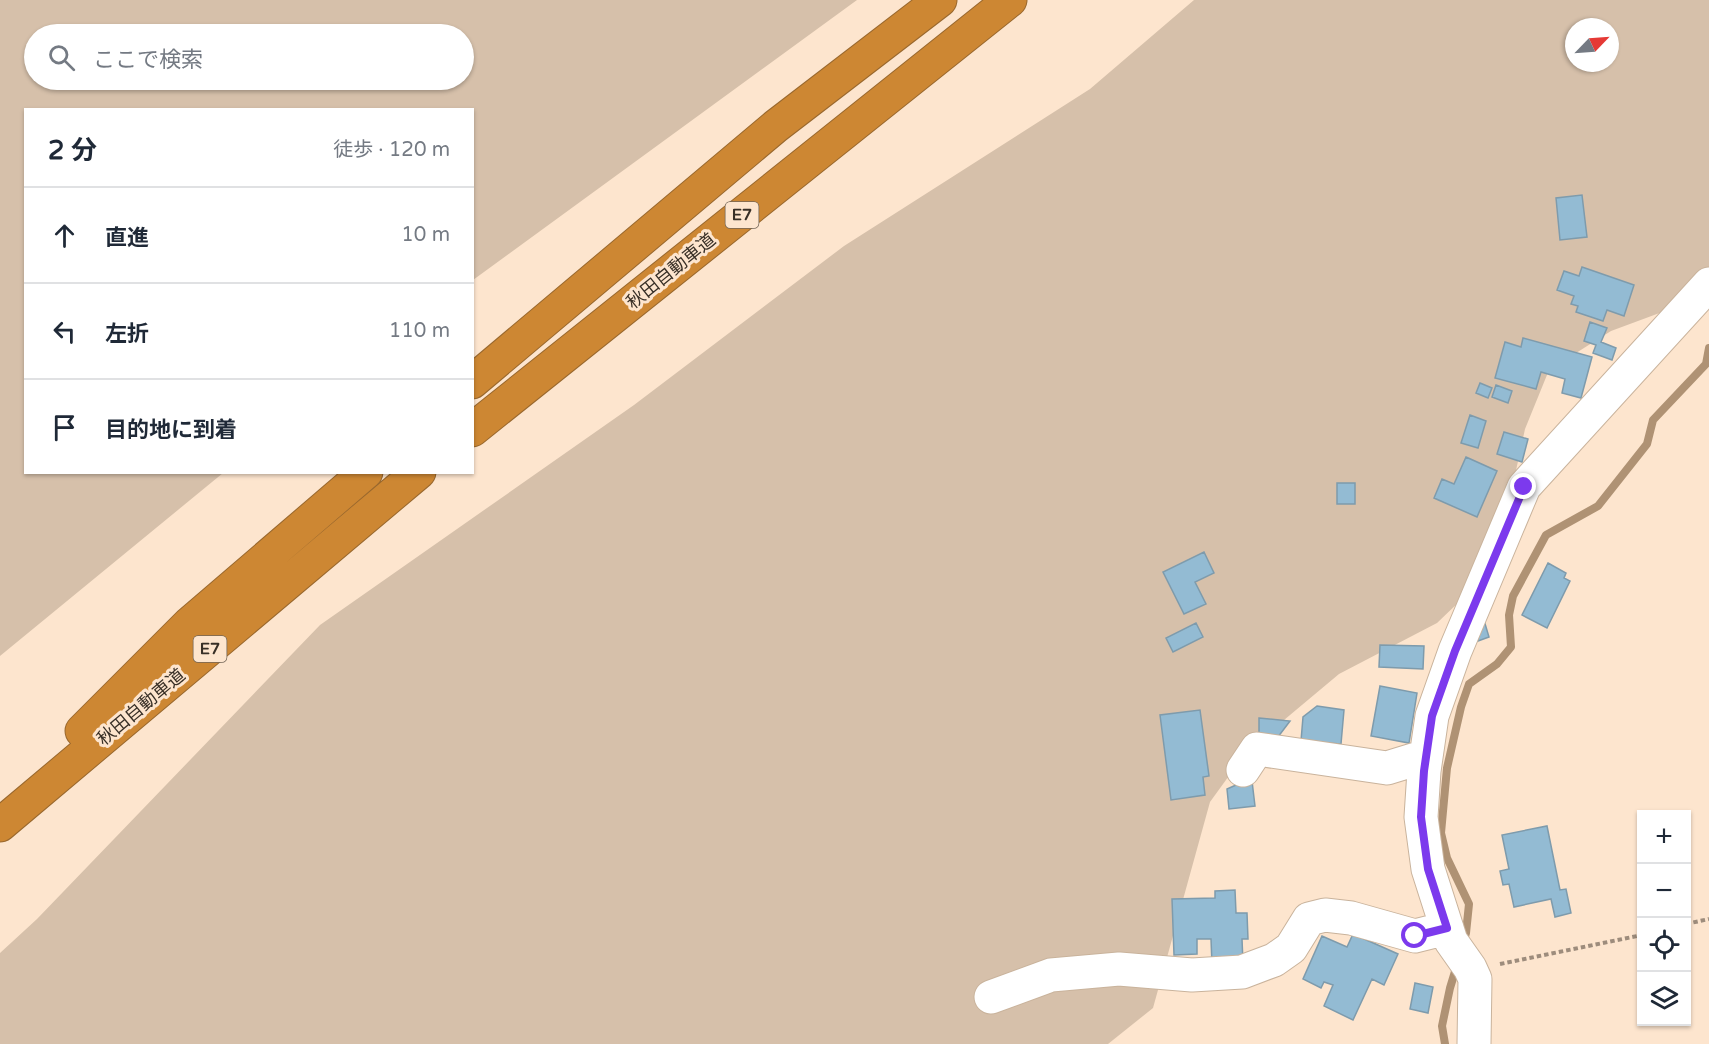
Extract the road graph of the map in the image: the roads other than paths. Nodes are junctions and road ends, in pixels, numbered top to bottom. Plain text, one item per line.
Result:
1 (940, 0) edge
2 (1010, 0) edge
3 (1709, 284) edge
4 (474, 379) edge
5 (474, 428) edge
6 (364, 474) edge
7 (417, 474) edge
8 (1426, 756) junction
9 (1243, 770) dead end
10 (0, 813) edge
11 (0, 825) edge
12 (1449, 935) junction
13 (991, 997) dead end
14 (1474, 1044) edge

1 - 4 highway, E7
2 - 5 highway, 秋田自動車道 / E7
3 - 8 street
6 - 10 highway, 秋田自動車道 / E7
7 - 11 highway, 秋田自動車道 / E7
8 - 9 street
8 - 12 street
12 - 13 street
12 - 14 street

